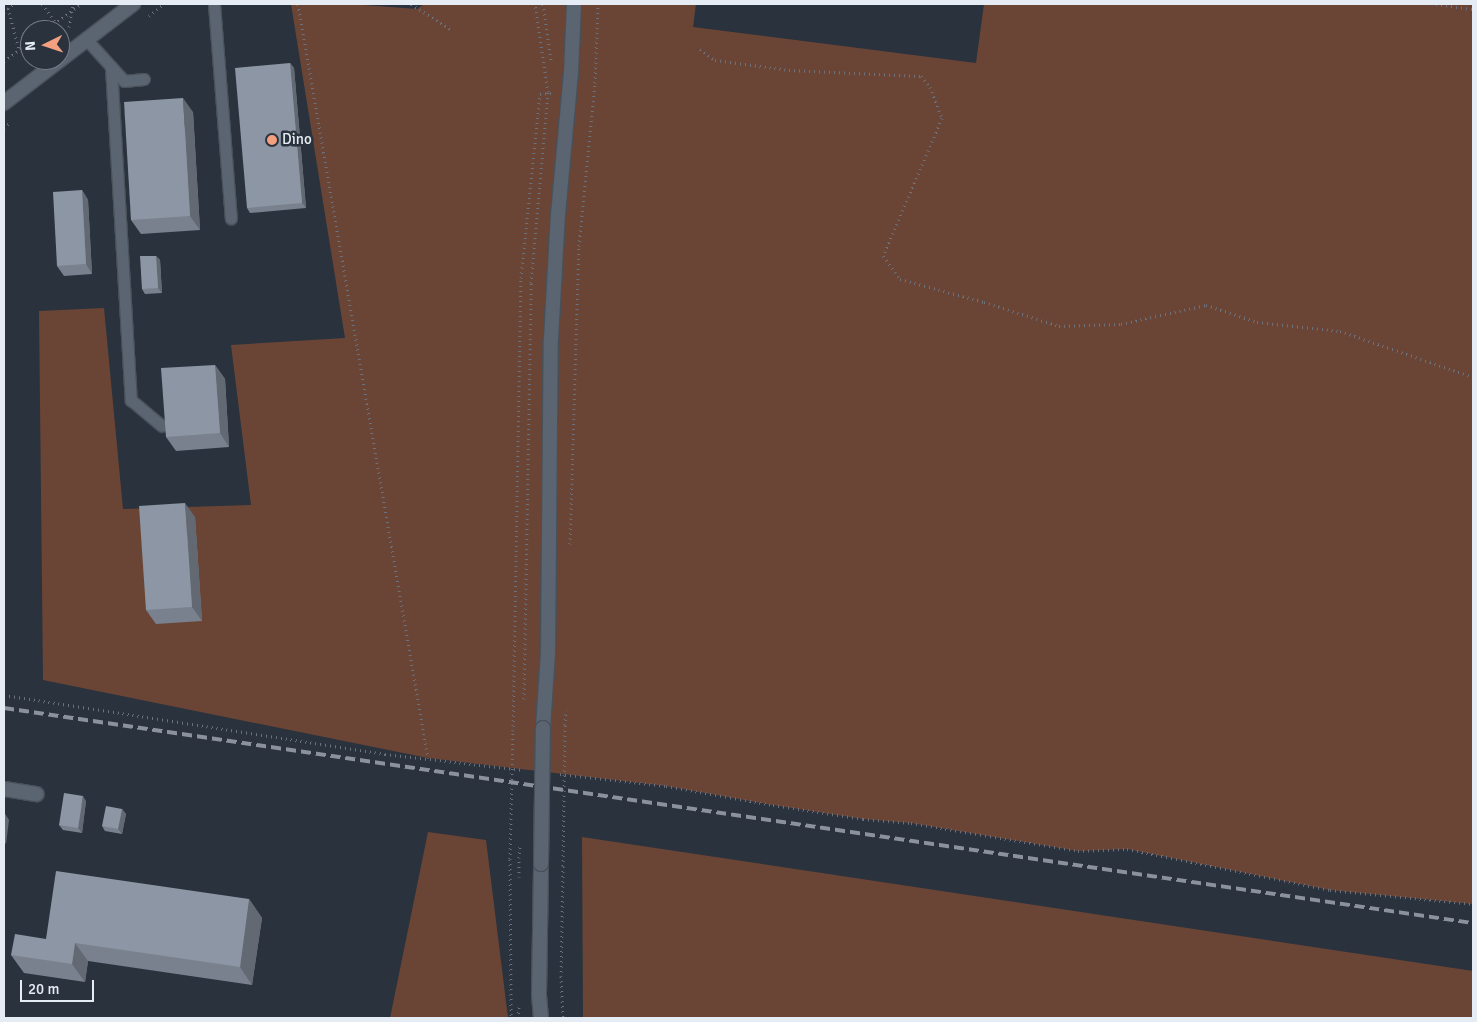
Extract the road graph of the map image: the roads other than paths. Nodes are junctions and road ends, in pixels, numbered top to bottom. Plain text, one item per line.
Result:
1 (132, 4) edge
2 (214, 4) edge
3 (574, 4) edge
4 (87, 40) junction
5 (111, 68) junction
6 (144, 79) dead end
7 (4, 104) edge
8 (231, 218) dead end
9 (162, 426) edge
10 (4, 789) edge
11 (37, 794) dead end
12 (541, 1018) edge

1 - 4 street
2 - 8 lane
3 - 12 street, bridge
4 - 5 lane
4 - 7 street
5 - 6 lane
5 - 9 lane
10 - 11 street

